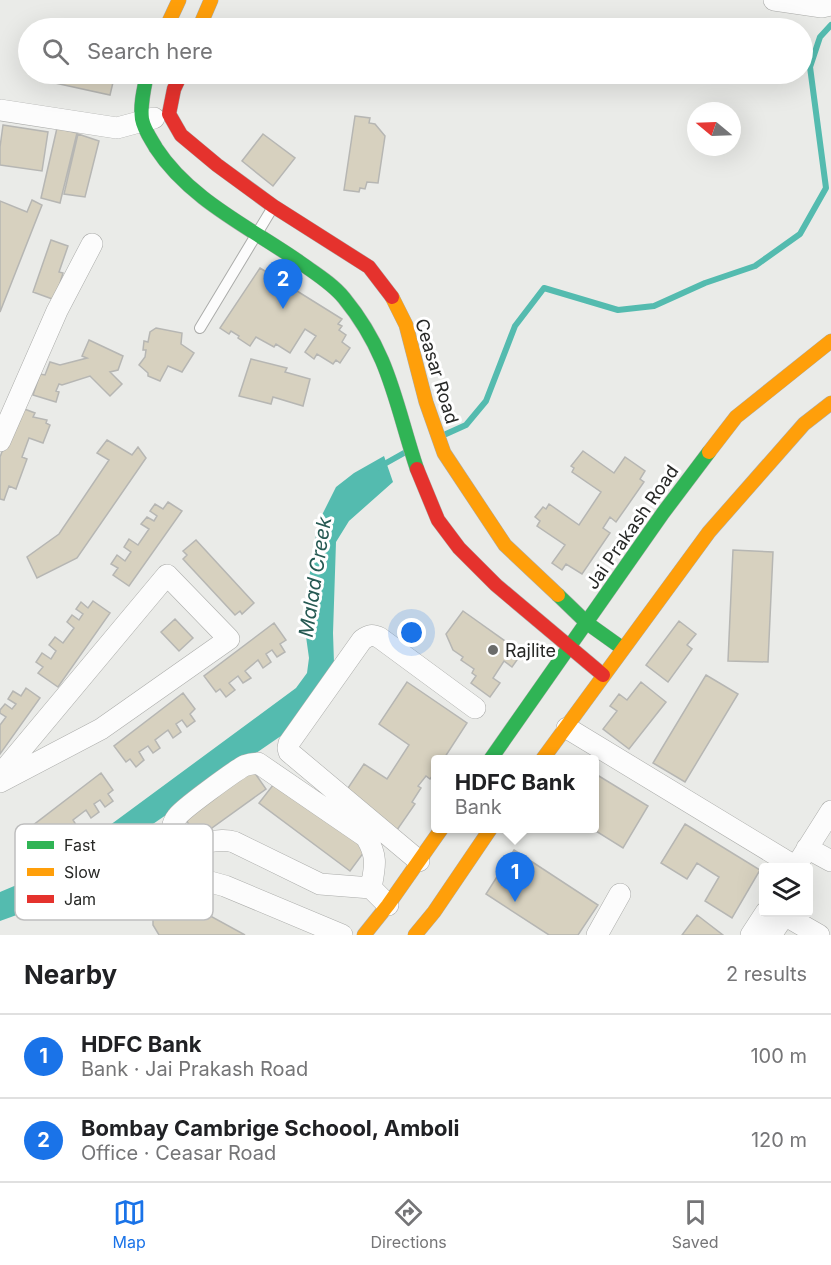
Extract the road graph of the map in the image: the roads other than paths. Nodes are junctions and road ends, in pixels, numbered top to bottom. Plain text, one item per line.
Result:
1 (179, 0) edge
2 (211, 0) edge
3 (774, 0) edge
4 (831, 5) edge
5 (171, 18) edge
6 (204, 18) edge
7 (145, 84) edge
8 (176, 84) edge
9 (0, 110) edge
10 (169, 114) junction
11 (142, 121) junction
12 (273, 206) junction
13 (257, 232) junction
14 (92, 244) dead end
15 (200, 328) dead end
16 (831, 341) edge
17 (418, 373) junction
18 (393, 383) junction
19 (831, 403) edge
20 (6, 407) edge
21 (0, 441) edge
22 (587, 623) junction
23 (569, 648) junction
24 (622, 648) junction
25 (603, 675) junction
26 (475, 708) dead end
27 (567, 728) junction
28 (493, 755) edge
29 (545, 755) edge
30 (0, 771) edge
31 (0, 782) edge
32 (831, 810) edge
33 (174, 824) edge
34 (439, 833) edge
35 (488, 833) edge
36 (213, 842) edge
37 (807, 848) junction
38 (419, 861) junction
39 (831, 861) edge
40 (789, 863) edge
41 (798, 863) edge
42 (213, 883) edge
43 (371, 888) junction
44 (620, 894) dead end
45 (388, 905) junction
46 (772, 917) edge
47 (775, 917) edge
48 (782, 917) edge
49 (342, 935) edge
50 (364, 935) edge
51 (415, 935) edge
52 (597, 935) edge
53 (751, 935) edge
54 (771, 935) edge
55 (819, 935) edge

1 - 5 main road
2 - 6 main road
3 - 4 street
7 - 11 main road
8 - 10 main road
9 - 11 street
10 - 11 street
10 - 12 main road, Ceasar Road
11 - 13 main road
12 - 13 lane
12 - 17 main road, Ceasar Road
13 - 15 lane
13 - 18 main road
14 - 20 street
16 - 22 main road, Jai Prakash Road
17 - 18 main road
17 - 22 main road, Ceasar Road
18 - 23 main road
19 - 24 main road
20 - 21 street
22 - 23 main road, Jai Prakash Road
22 - 24 main road, Ceasar Road
23 - 25 main road
23 - 28 main road, Jai Prakash Road
24 - 25 main road
25 - 27 main road
26 - 38 street
27 - 29 main road
27 - 40 street
30 - 31 street
32 - 37 street
33 - 43 street
34 - 38 main road
35 - 51 main road
36 - 43 street
37 - 39 street
37 - 41 street
38 - 45 main road
42 - 49 street
43 - 45 street
44 - 52 street
45 - 50 main road
46 - 53 street
47 - 54 street
48 - 55 street

